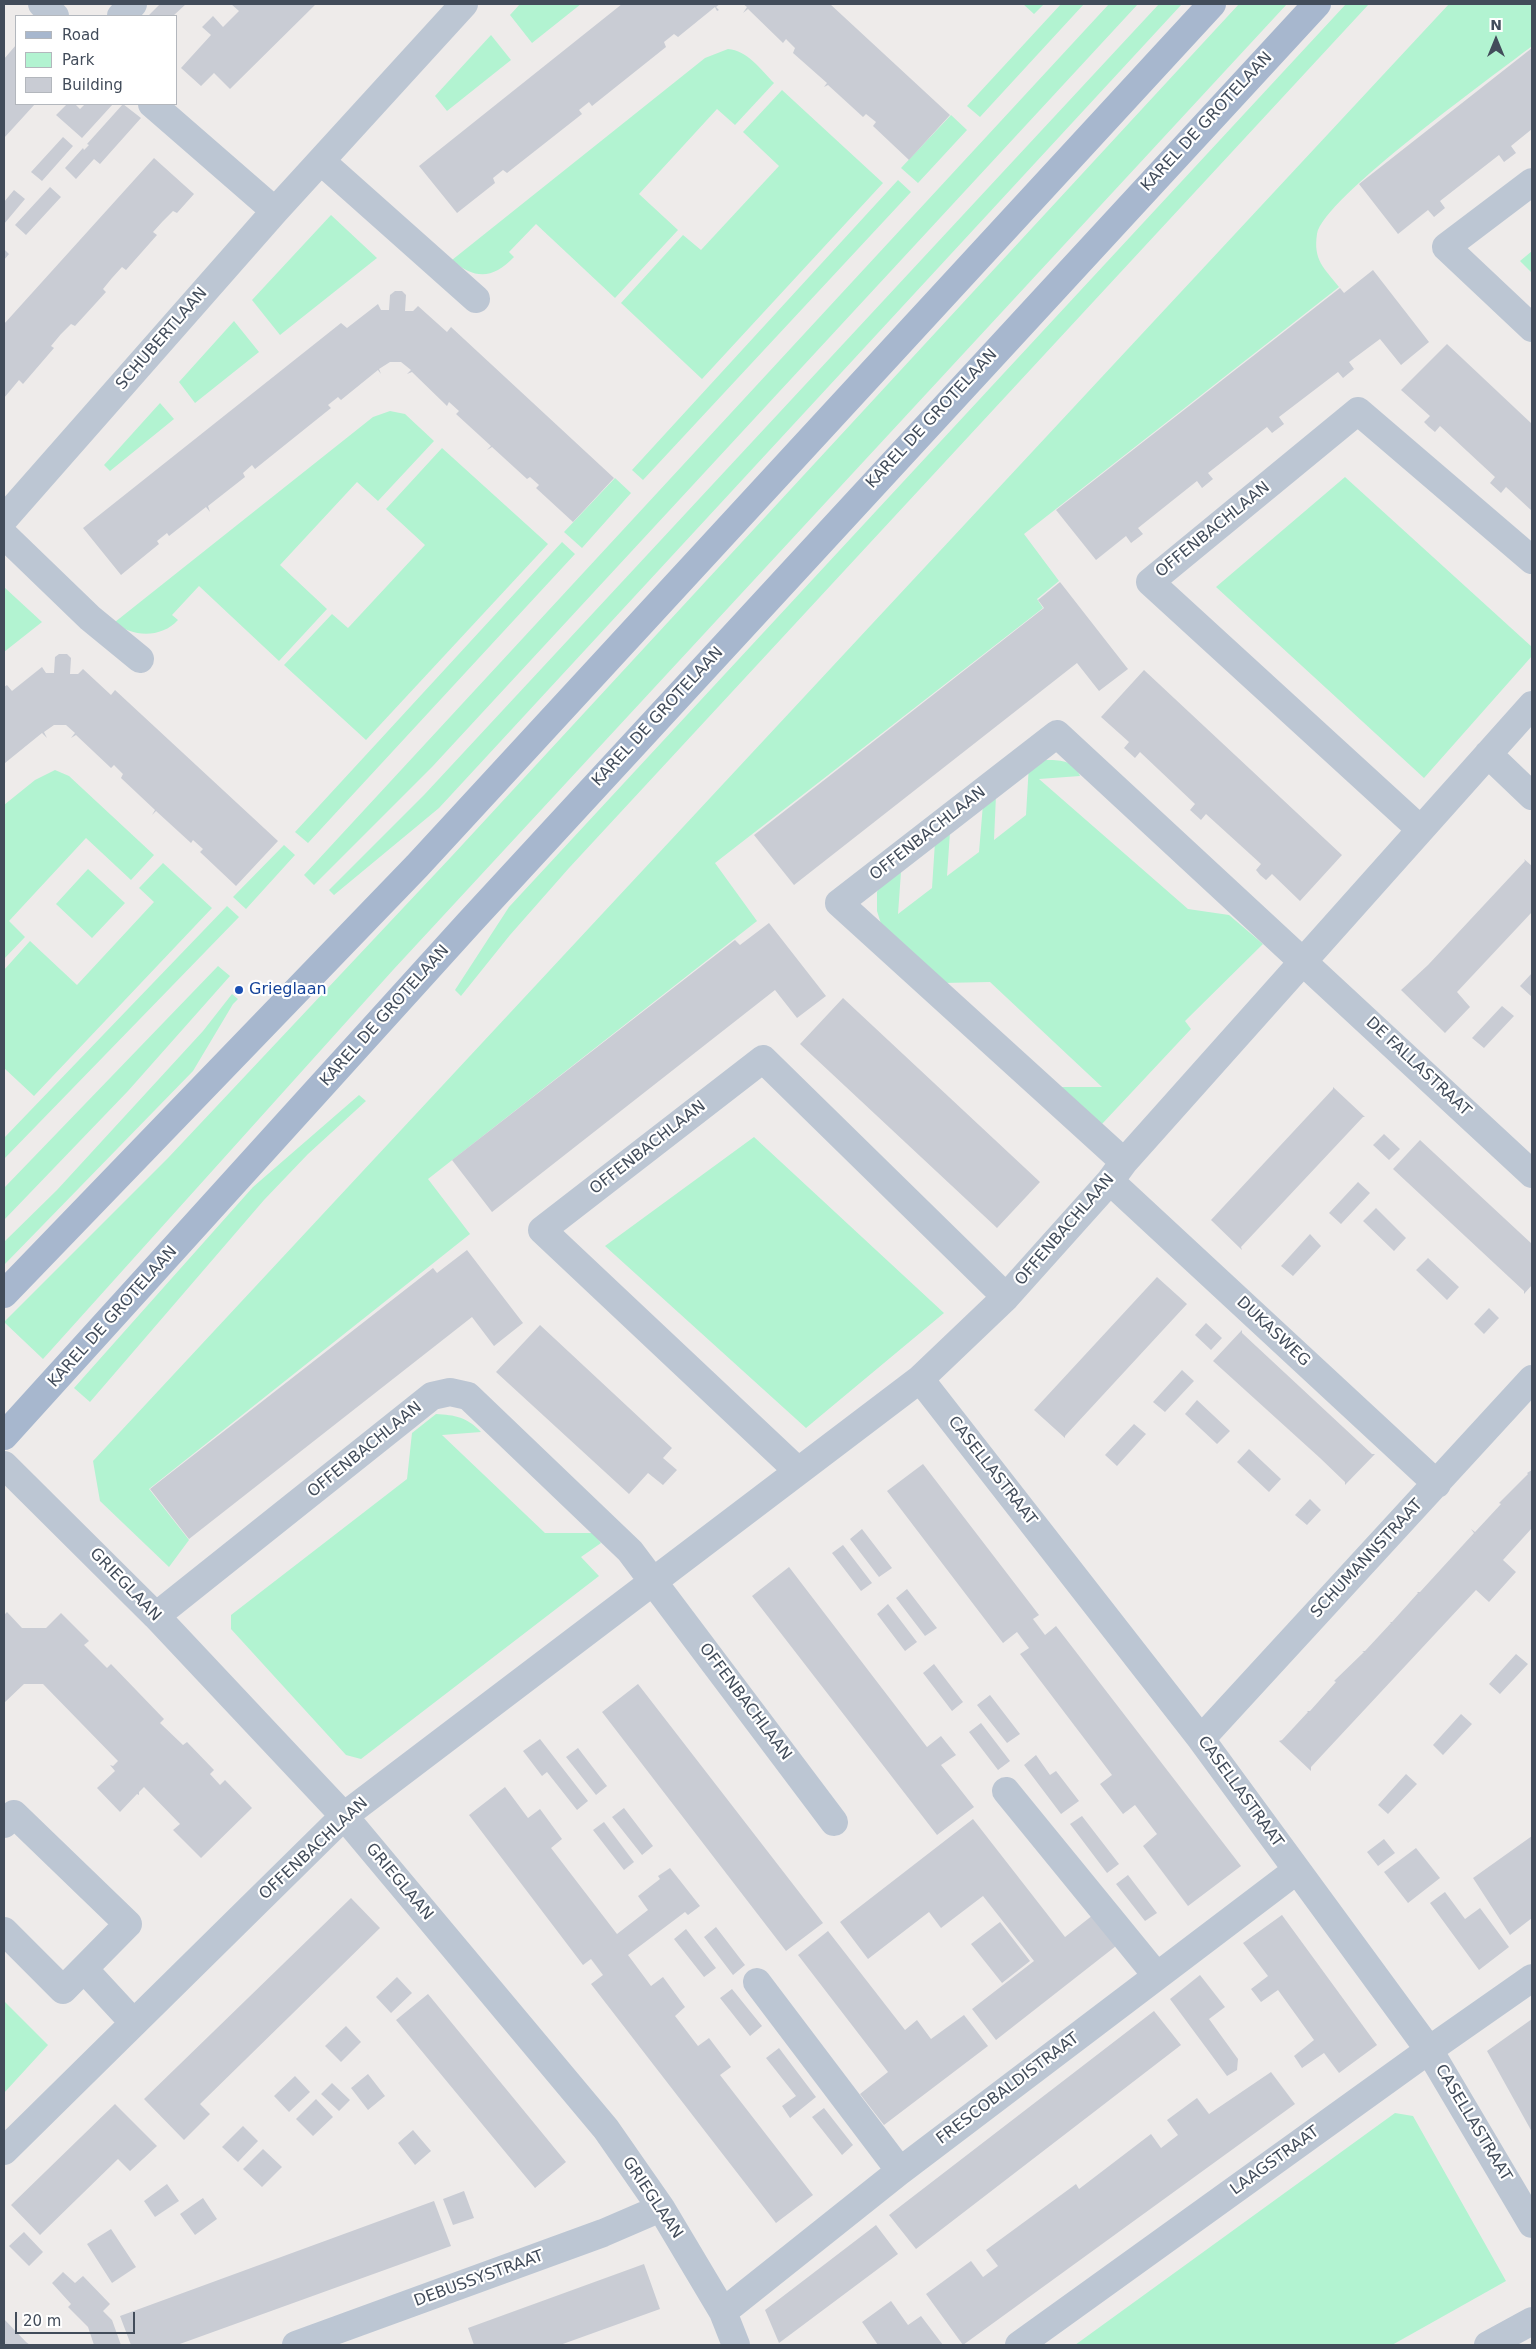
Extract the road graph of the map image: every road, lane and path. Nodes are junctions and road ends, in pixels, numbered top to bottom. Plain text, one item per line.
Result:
1 (42, 4) edge
2 (133, 4) edge
3 (464, 4) edge
4 (1212, 4) edge
5 (1317, 4) edge
6 (54, 15) edge
7 (122, 15) edge
8 (153, 105) edge
9 (322, 162) junction
10 (1532, 182) edge
11 (275, 212) junction
12 (476, 299) dead end
13 (1532, 328) edge
14 (4, 519) edge
15 (4, 535) edge
16 (1532, 560) edge
17 (140, 659) dead end
18 (1532, 705) edge
19 (1488, 754) junction
20 (1532, 796) edge
21 (1420, 829) junction
22 (1304, 960) junction
23 (1117, 1172) junction
24 (1532, 1174) edge
25 (4, 1294) edge
26 (1006, 1297) junction
27 (920, 1379) junction
28 (1532, 1379) edge
29 (4, 1436) edge
30 (4, 1465) edge
31 (798, 1471) junction
32 (1437, 1484) junction
33 (655, 1582) junction
34 (156, 1616) junction
35 (1201, 1739) junction
36 (1006, 1790) dead end
37 (344, 1816) junction
38 (834, 1822) dead end
39 (4, 1824) edge
40 (1297, 1870) junction
41 (4, 1931) edge
42 (84, 1969) junction
43 (1157, 1976) junction
44 (1532, 1978) edge
45 (757, 1982) dead end
46 (133, 2022) junction
47 (1429, 2050) junction
48 (4, 2151) edge
49 (900, 2171) junction
50 (661, 2208) junction
51 (1532, 2224) edge
52 (723, 2312) junction
53 (1532, 2321) edge
54 (296, 2345) edge
55 (736, 2345) edge
56 (1019, 2345) edge
57 (1488, 2345) edge

1 - 6 street
2 - 7 street
3 - 9 street, SCHUBERTLAAN
4 - 25 main road
5 - 29 main road, KAREL DE GROTELAAN
8 - 11 street
9 - 11 street, SCHUBERTLAAN
9 - 12 street
10 - 13 street
11 - 14 street, SCHUBERTLAAN
15 - 17 street
16 - 21 street, OFFENBACHLAAN
18 - 19 street, OFFENBACHLAAN
19 - 20 street
19 - 21 street, OFFENBACHLAAN
21 - 22 street, OFFENBACHLAAN
22 - 23 street, OFFENBACHLAAN
22 - 23 street, OFFENBACHLAAN
22 - 24 street, DE FALLASTRAAT
23 - 26 street, OFFENBACHLAAN
23 - 32 street, DUKASWEG
26 - 27 street, OFFENBACHLAAN
26 - 31 street, OFFENBACHLAAN
27 - 31 street, OFFENBACHLAAN
27 - 35 street, CASELLASTRAAT
28 - 32 street, SCHUMANNSTRAAT
30 - 34 street, GRIEGLAAN
31 - 33 street, OFFENBACHLAAN
32 - 35 street, SCHUMANNSTRAAT
33 - 34 street, OFFENBACHLAAN
33 - 37 street, OFFENBACHLAAN
33 - 38 street, OFFENBACHLAAN
34 - 37 street, GRIEGLAAN
35 - 40 street, CASELLASTRAAT
36 - 43 street
37 - 46 street, OFFENBACHLAAN
37 - 50 street, GRIEGLAAN
39 - 42 street
40 - 43 street, FRESCOBALDISTRAAT
40 - 47 street, CASELLASTRAAT
41 - 42 street
42 - 46 street
43 - 49 street, FRESCOBALDISTRAAT
44 - 47 street, LAAGSTRAAT
45 - 49 street
46 - 48 street, OFFENBACHLAAN
47 - 51 street, CASELLASTRAAT
47 - 56 street, LAAGSTRAAT
49 - 52 street, FRESCOBALDISTRAAT
50 - 52 street, GRIEGLAAN
50 - 54 street, DEBUSSYSTRAAT
52 - 55 street, GRIEGLAAN
53 - 57 street

